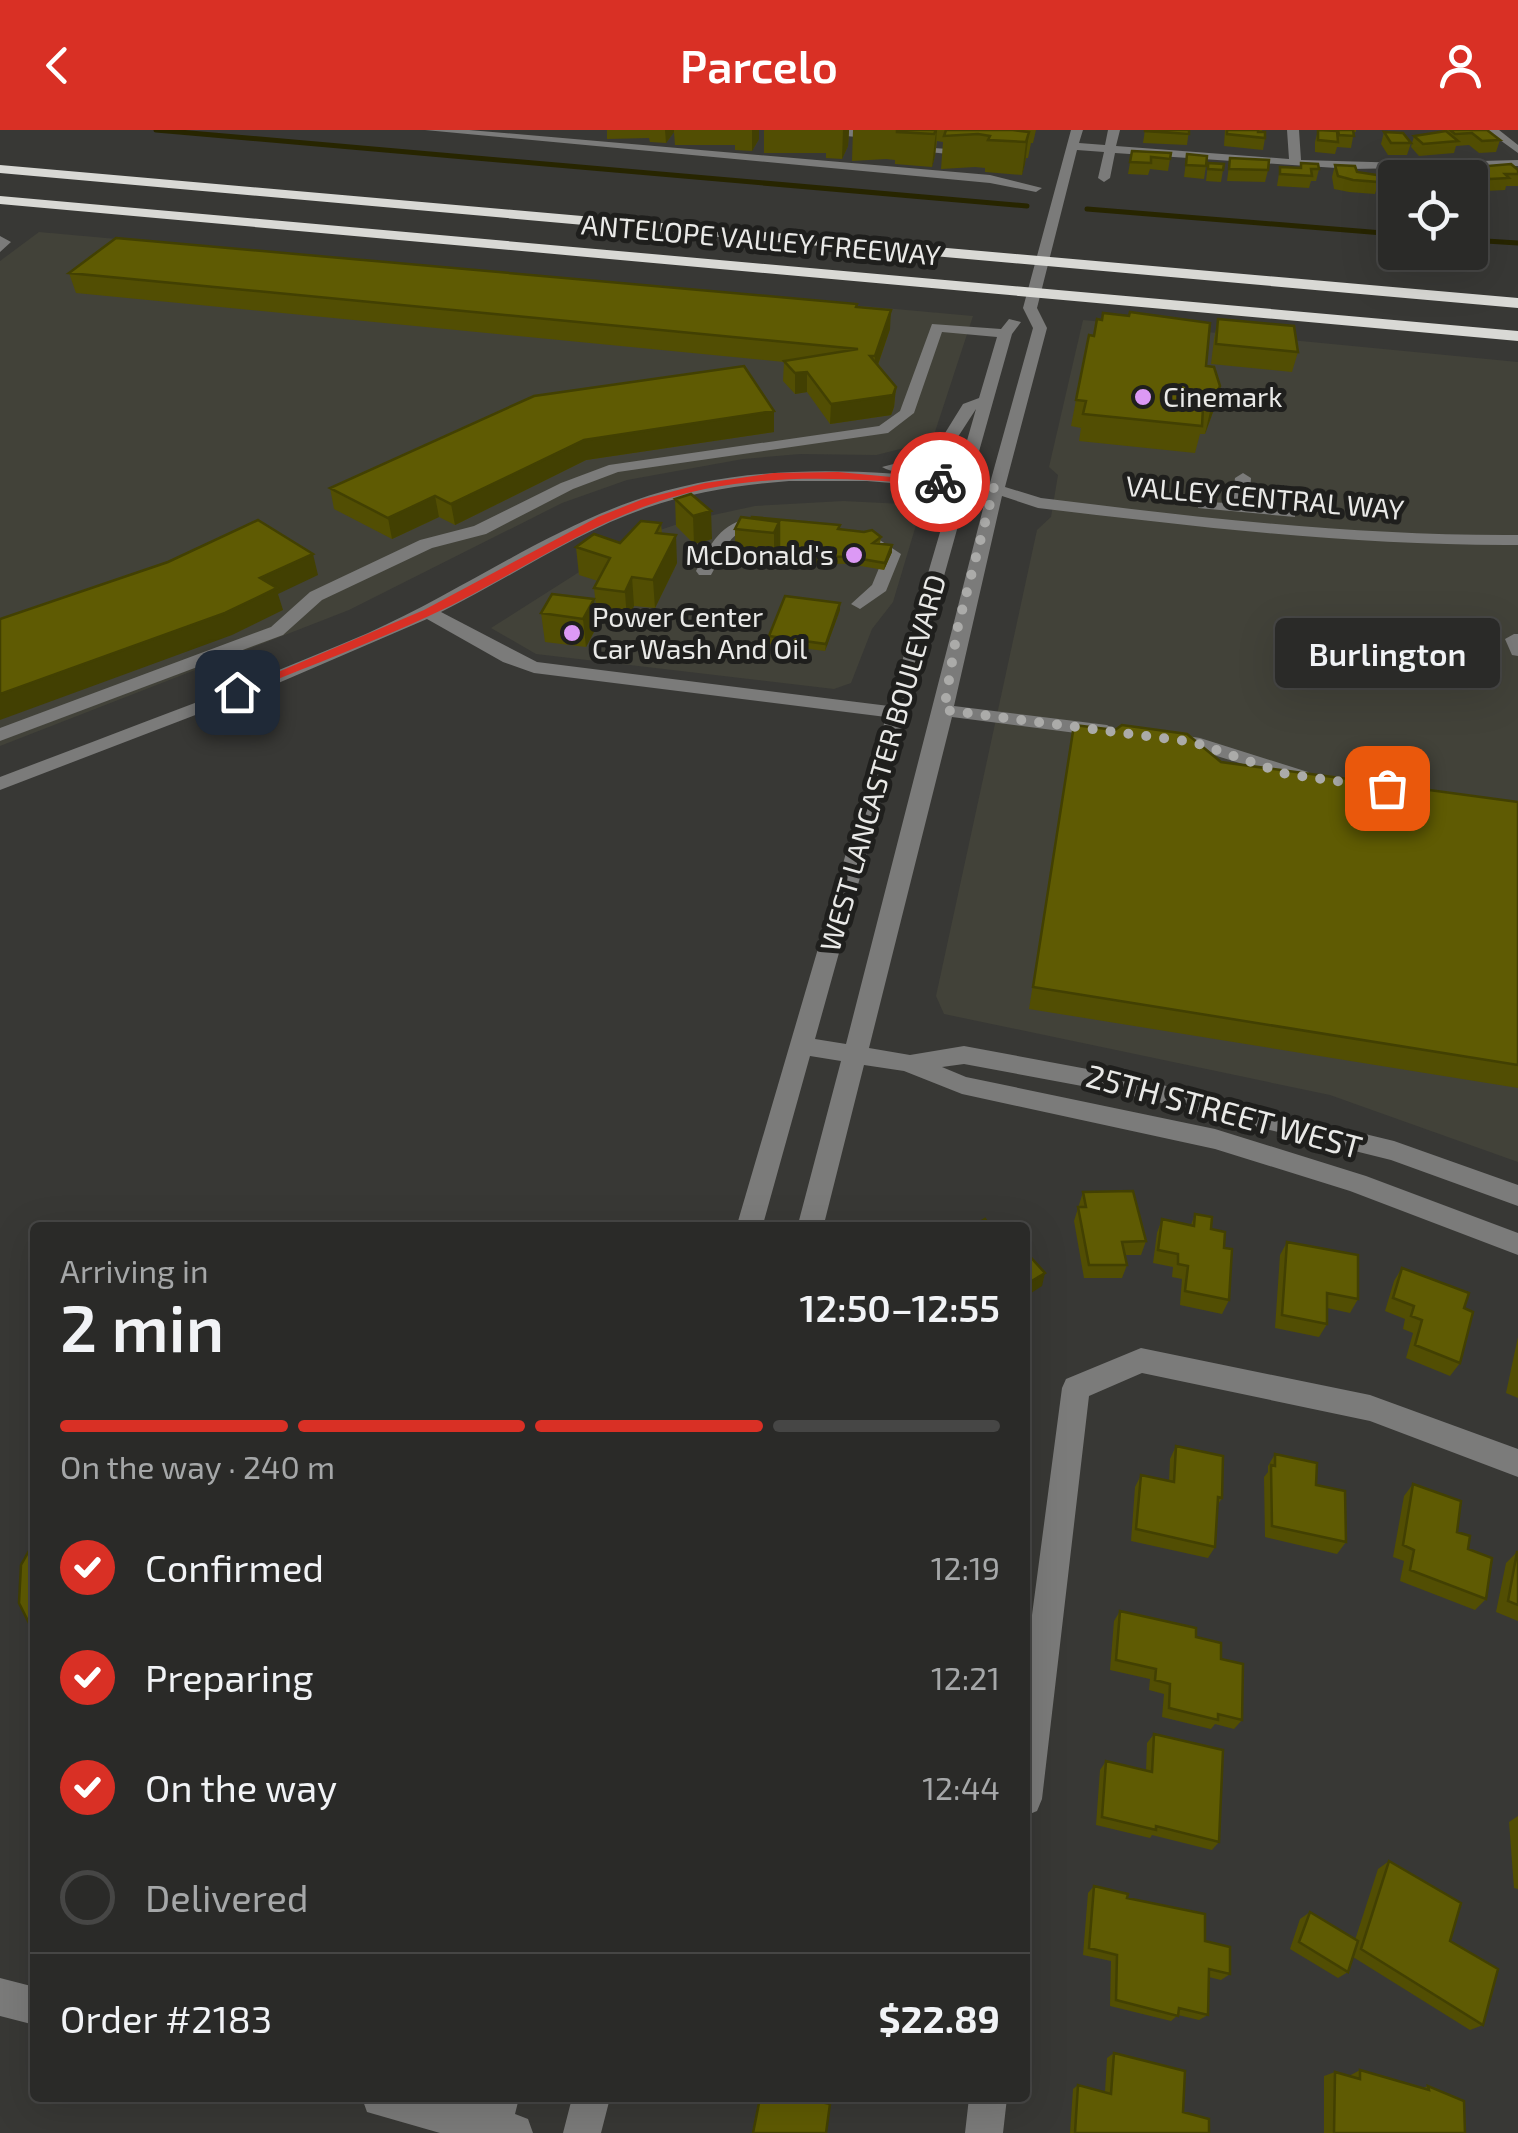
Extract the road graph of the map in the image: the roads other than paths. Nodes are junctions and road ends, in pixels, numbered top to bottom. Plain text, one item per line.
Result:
1 (431, 130) edge
2 (790, 130) edge
3 (910, 130) edge
4 (999, 130) edge
5 (1077, 130) edge
6 (1114, 130) edge
7 (1293, 130) edge
8 (1492, 130) edge
9 (884, 134) junction
10 (1072, 146) junction
11 (1110, 149) junction
12 (1518, 150) edge
13 (1295, 163) junction
14 (1518, 163) edge
15 (3, 169) edge
16 (1104, 178) dead end
17 (1036, 188) dead end
18 (0, 202) edge
19 (0, 240) edge
20 (0, 248) edge
21 (1518, 303) edge
22 (1030, 308) junction
23 (1005, 334) junction
24 (1518, 336) edge
25 (987, 400) junction
26 (856, 476) junction
27 (1243, 478) dead end
28 (962, 484) junction
29 (1003, 490) junction
30 (1240, 509) junction
31 (1518, 523) edge
32 (789, 526) edge
33 (848, 533) edge
34 (1518, 540) edge
35 (705, 571) dead end
36 (860, 604) dead end
37 (428, 612) junction
38 (1518, 640) edge
39 (1518, 651) edge
40 (944, 710) junction
41 (898, 713) junction
42 (0, 735) edge
43 (1315, 778) edge
44 (0, 784) edge
45 (801, 1046) junction
46 (854, 1054) junction
47 (907, 1063) junction
48 (1518, 1196) edge
49 (751, 1222) edge
50 (812, 1222) edge
51 (1518, 1244) edge
52 (1518, 1462) edge
53 (1030, 1759) edge
54 (0, 1997) edge
55 (30, 2005) edge
56 (400, 2102) edge
57 (590, 2102) edge
58 (988, 2102) edge
59 (499, 2123) edge
60 (582, 2133) edge
61 (984, 2133) edge

1 - 17 street
2 - 9 street
3 - 9 street
4 - 9 street
5 - 10 street, WEST LANCASTER BOULEVARD
6 - 11 street
7 - 13 street
8 - 12 street
10 - 11 street
10 - 22 street, WEST LANCASTER BOULEVARD
11 - 13 street
11 - 16 street
13 - 14 street
15 - 21 highway, ANTELOPE VALLEY FREEWAY
18 - 24 highway, ANTELOPE VALLEY FREEWAY
19 - 20 street
22 - 23 street, WEST LANCASTER BOULEVARD
22 - 29 street, WEST LANCASTER BOULEVARD
23 - 25 street, WEST LANCASTER BOULEVARD
23 - 42 street
25 - 26 street
25 - 28 street, WEST LANCASTER BOULEVARD
26 - 28 street, VALLEY CENTRAL WAY
26 - 37 street, VALLEY CENTRAL WAY
27 - 30 street
28 - 29 street, VALLEY CENTRAL WAY
28 - 41 street, WEST LANCASTER BOULEVARD
29 - 30 street, VALLEY CENTRAL WAY
29 - 34 street, VALLEY CENTRAL WAY
29 - 40 street, WEST LANCASTER BOULEVARD
30 - 31 street, VALLEY CENTRAL WAY
32 - 35 street
33 - 36 street
37 - 41 street
37 - 44 street, VALLEY CENTRAL WAY
38 - 39 street
40 - 43 street
40 - 46 street, WEST LANCASTER BOULEVARD
41 - 45 street, WEST LANCASTER BOULEVARD
45 - 46 street, 25TH STREET WEST
45 - 49 street, WEST LANCASTER BOULEVARD
46 - 47 street, 25TH STREET WEST
46 - 50 street, WEST LANCASTER BOULEVARD
47 - 48 street, 25TH STREET WEST
47 - 51 street, 25TH STREET WEST
52 - 53 street
54 - 55 street
56 - 59 street
57 - 60 street
58 - 61 street

